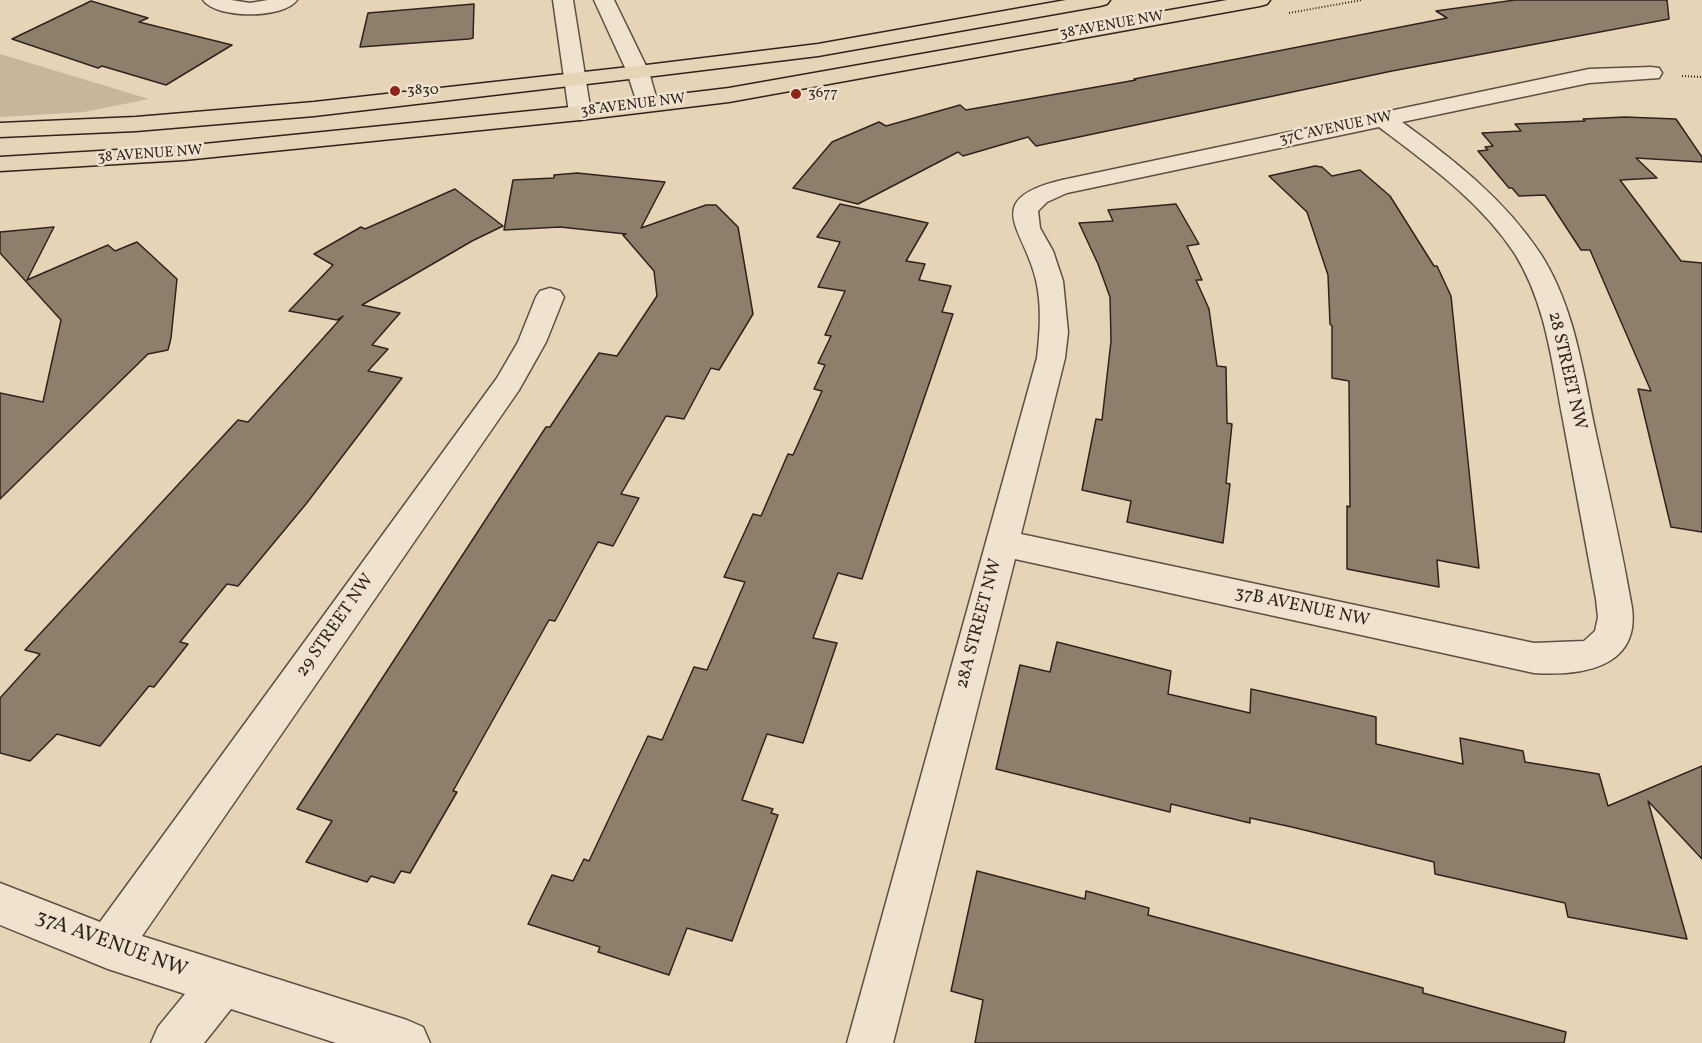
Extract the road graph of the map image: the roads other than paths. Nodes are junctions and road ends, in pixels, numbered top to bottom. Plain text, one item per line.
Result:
1 (213, 0) edge
2 (286, 0) edge
3 (563, 0) edge
4 (604, 0) edge
5 (1100, 0) edge
6 (1260, 0) edge
7 (638, 72) junction
8 (1651, 74) dead end
9 (575, 80) junction
10 (647, 104) junction
11 (580, 113) junction
12 (1383, 119) junction
13 (0, 130) edge
14 (0, 164) edge
15 (1028, 206) joint
16 (550, 297) dead end
17 (1002, 543) junction
18 (1602, 650) joint
19 (0, 904) edge
20 (108, 946) junction
21 (223, 984) junction
22 (174, 1043) edge
23 (407, 1043) edge
24 (870, 1043) edge

1 - 2 street
3 - 9 street
4 - 7 street
5 - 7 main road, 38 AVENUE NW
6 - 10 main road, 38 AVENUE NW
7 - 9 main road, 38 AVENUE NW
7 - 10 street
8 - 12 street, 37C AVENUE NW
9 - 11 street
9 - 13 main road, 38 AVENUE NW
10 - 11 main road, 38 AVENUE NW
11 - 14 main road, 38 AVENUE NW
12 - 15 street, 37C AVENUE NW
12 - 18 street, 28 STREET NW
15 - 17 street, 28A STREET NW
16 - 20 street, 29 STREET NW
17 - 18 street, 37B AVENUE NW
17 - 24 street, 28A STREET NW
19 - 20 street, 37A AVENUE NW
20 - 21 street, 37A AVENUE NW
21 - 22 street
21 - 23 street, 37A AVENUE NW

